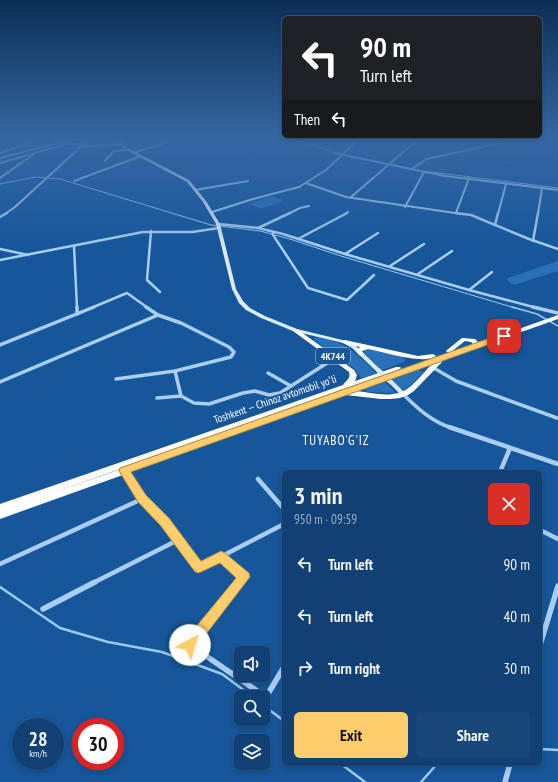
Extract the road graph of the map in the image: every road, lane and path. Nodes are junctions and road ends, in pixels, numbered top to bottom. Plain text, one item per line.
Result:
1 (48, 176) edge
2 (86, 176) edge
3 (180, 176) edge
4 (315, 176) edge
5 (375, 176) edge
6 (422, 176) edge
7 (458, 176) edge
8 (469, 178) junction
9 (74, 181) dead end
10 (248, 181) dead end
11 (306, 183) junction
12 (506, 184) junction
13 (542, 188) junction
14 (195, 190) junction
15 (558, 190) edge
16 (350, 198) junction
17 (310, 206) dead end
18 (406, 207) junction
19 (0, 211) edge
20 (6, 212) junction
21 (212, 212) junction
22 (348, 212) dead end
23 (456, 213) junction
24 (0, 217) edge
25 (495, 224) junction
26 (218, 226) junction
27 (258, 228) junction
28 (151, 232) junction
29 (273, 232) junction
30 (378, 233) dead end
31 (298, 239) junction
32 (533, 241) junction
33 (424, 244) dead end
34 (74, 246) junction
35 (0, 249) edge
36 (558, 249) edge
37 (452, 251) dead end
38 (345, 254) junction
39 (28, 255) junction
40 (0, 260) edge
41 (390, 266) junction
42 (492, 272) dead end
43 (418, 274) junction
44 (374, 275) dead end
45 (468, 290) junction
46 (160, 292) dead end
47 (77, 314) junction
48 (557, 314) edge
49 (158, 315) junction
50 (295, 330) junction
51 (345, 342) junction
52 (477, 343) junction
53 (0, 346) edge
54 (371, 347) junction
55 (361, 354) junction
56 (447, 354) junction
57 (433, 356) junction
58 (335, 358) junction
59 (432, 367) junction
60 (175, 371) junction
61 (268, 373) dead end
62 (116, 379) dead end
63 (0, 382) edge
64 (291, 386) junction
65 (342, 391) junction
66 (403, 394) junction
67 (181, 396) junction
68 (157, 398) dead end
69 (302, 404) junction
70 (557, 418) edge
71 (510, 448) junction
72 (558, 464) edge
73 (501, 470) edge
74 (124, 471) junction
75 (258, 479) dead end
76 (142, 498) junction
77 (282, 507) edge
78 (0, 508) edge
79 (0, 515) edge
80 (282, 525) edge
81 (542, 531) edge
82 (558, 539) edge
83 (178, 540) junction
84 (221, 557) junction
85 (0, 564) edge
86 (558, 586) edge
87 (42, 609) dead end
88 (542, 638) edge
89 (282, 670) edge
90 (510, 766) edge
91 (506, 782) edge

1 - 20 street
2 - 9 street
3 - 14 main road
4 - 11 street
5 - 16 street
6 - 18 street
7 - 8 street
8 - 12 street
8 - 23 street
10 - 14 street
11 - 16 street
11 - 21 street
12 - 13 street
12 - 25 street
13 - 15 street
13 - 32 street
14 - 21 main road
16 - 18 street
17 - 27 street
18 - 23 street
19 - 20 street
20 - 24 street
21 - 26 main road
22 - 31 street
23 - 25 street
25 - 32 street
26 - 27 street
26 - 28 street
26 - 50 main road
27 - 29 street
28 - 34 street
28 - 46 street
29 - 31 street
29 - 44 street
30 - 38 street
31 - 38 street
32 - 36 street
33 - 41 street
34 - 39 street
34 - 47 street
35 - 39 street
37 - 43 street
38 - 41 street
39 - 40 street
41 - 43 street
42 - 45 street
43 - 45 street
45 - 48 street
47 - 49 street
47 - 53 street
48 - 52 highway, Toshkent — Chinoz avtomobil yoʻli
49 - 60 street
49 - 63 street
50 - 51 main road
50 - 58 highway, 4К744
51 - 54 highway, 4К744
51 - 55 main road
52 - 56 highway, Toshkent — Chinoz avtomobil yoʻli
52 - 56 highway
54 - 55 highway
54 - 57 highway, 4К744
55 - 66 main road, bridge
56 - 57 highway, Toshkent — Chinoz avtomobil yoʻli
56 - 59 highway
56 - 65 highway, Toshkent — Chinoz avtomobil yoʻli
57 - 65 highway, Toshkent — Chinoz avtomobil yoʻli
58 - 64 street
58 - 65 highway, 4К744
59 - 66 highway
59 - 70 street
60 - 62 street
60 - 67 street
61 - 64 street
64 - 67 street
65 - 66 highway
65 - 69 highway, Toshkent — Chinoz avtomobil yoʻli
66 - 71 street
67 - 68 street
69 - 74 highway, Toshkent — Chinoz avtomobil yoʻli
69 - 78 highway, Toshkent — Chinoz avtomobil yoʻli
71 - 72 street
71 - 73 street
74 - 76 street
74 - 79 highway, Toshkent — Chinoz avtomobil yoʻli
75 - 77 street
76 - 83 street
76 - 85 street
80 - 84 street
81 - 82 street
83 - 84 street
83 - 87 street
84 - 89 street
86 - 88 street
90 - 91 street

